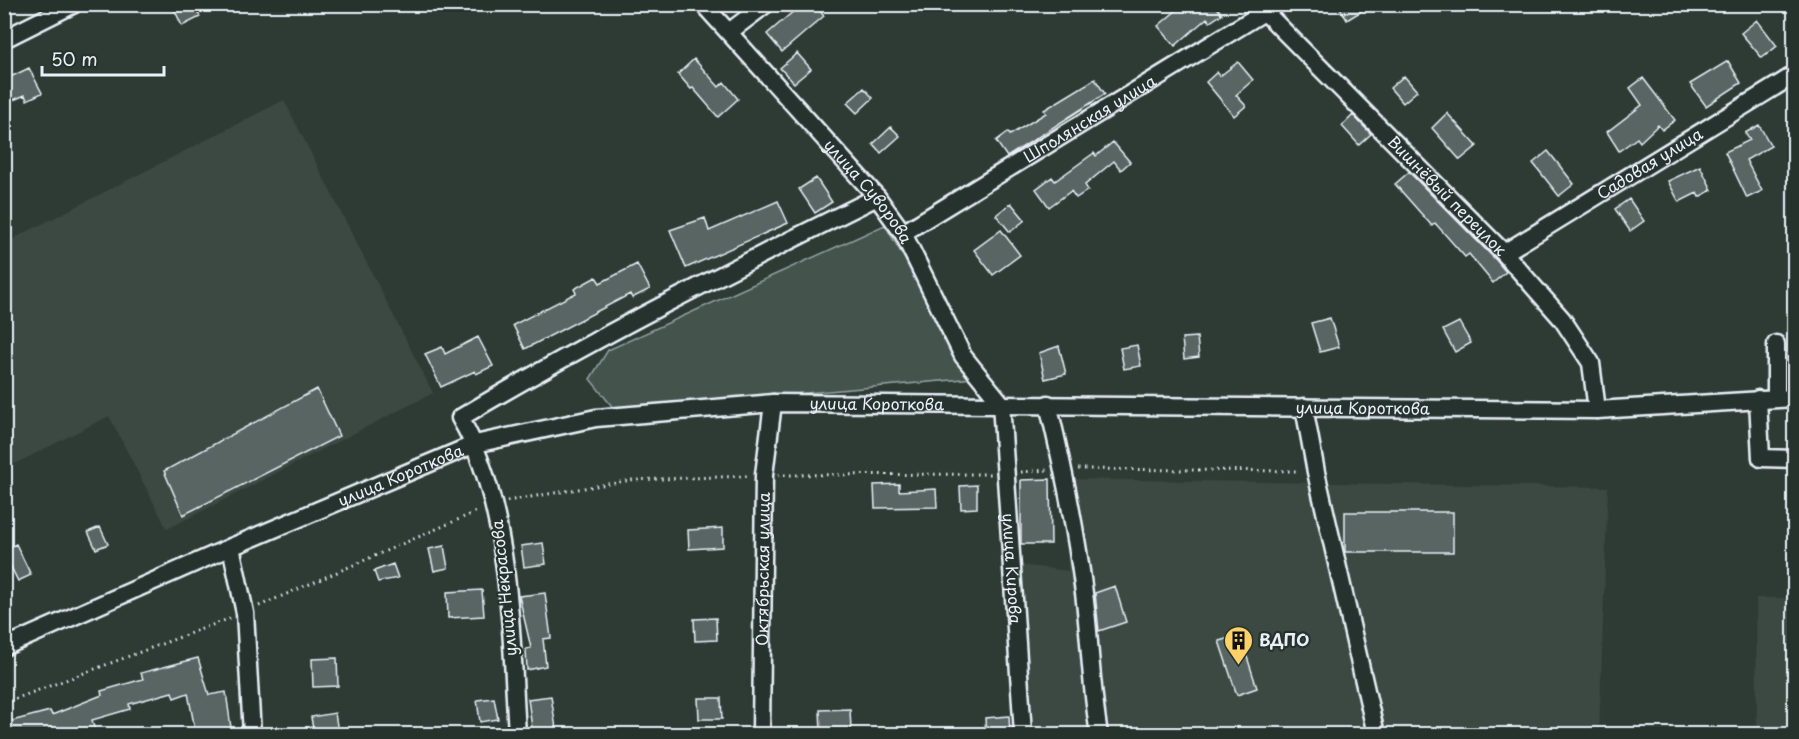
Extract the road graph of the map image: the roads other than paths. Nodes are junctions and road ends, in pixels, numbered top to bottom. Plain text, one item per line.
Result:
1 (74, 4) edge
2 (703, 4) edge
3 (766, 4) edge
4 (1266, 7) edge
5 (729, 32) junction
6 (4, 39) edge
7 (1794, 75) edge
8 (877, 197) junction
9 (903, 233) junction
10 (1504, 253) junction
11 (1776, 344) dead end
12 (1776, 398) junction
13 (1794, 398) edge
14 (1758, 399) junction
15 (773, 403) junction
16 (1001, 403) junction
17 (1048, 404) junction
18 (1305, 407) junction
19 (1597, 410) junction
20 (475, 444) junction
21 (1794, 459) edge
22 (231, 547) junction
23 (4, 647) edge
24 (252, 735) edge
25 (517, 735) edge
26 (761, 735) edge
27 (1023, 735) edge
28 (1099, 735) edge
29 (1376, 735) edge

1 - 6 street
2 - 5 street, улица Суворова
3 - 5 street
4 - 9 street, Шполянская улица
4 - 10 street, Вишнёвый переулок
5 - 8 street, улица Суворова
7 - 10 street, Садовая улица
8 - 9 street, улица Суворова
8 - 20 street, улица Некрасова
9 - 16 street, улица Суворова
10 - 19 street, Вишнёвый переулок
11 - 12 street
12 - 13 street, улица Короткова
12 - 14 street, улица Короткова
14 - 19 street, улица Короткова
14 - 21 street
15 - 16 street, улица Короткова
15 - 20 street, улица Короткова
15 - 26 street, Октябрьская улица
16 - 17 street, улица Короткова
16 - 27 street, улица Кирова
17 - 18 street, улица Короткова
17 - 28 street
18 - 19 street, улица Короткова
18 - 29 street
20 - 22 street, улица Короткова
20 - 25 street, улица Некрасова
22 - 23 street, улица Короткова
22 - 24 street

